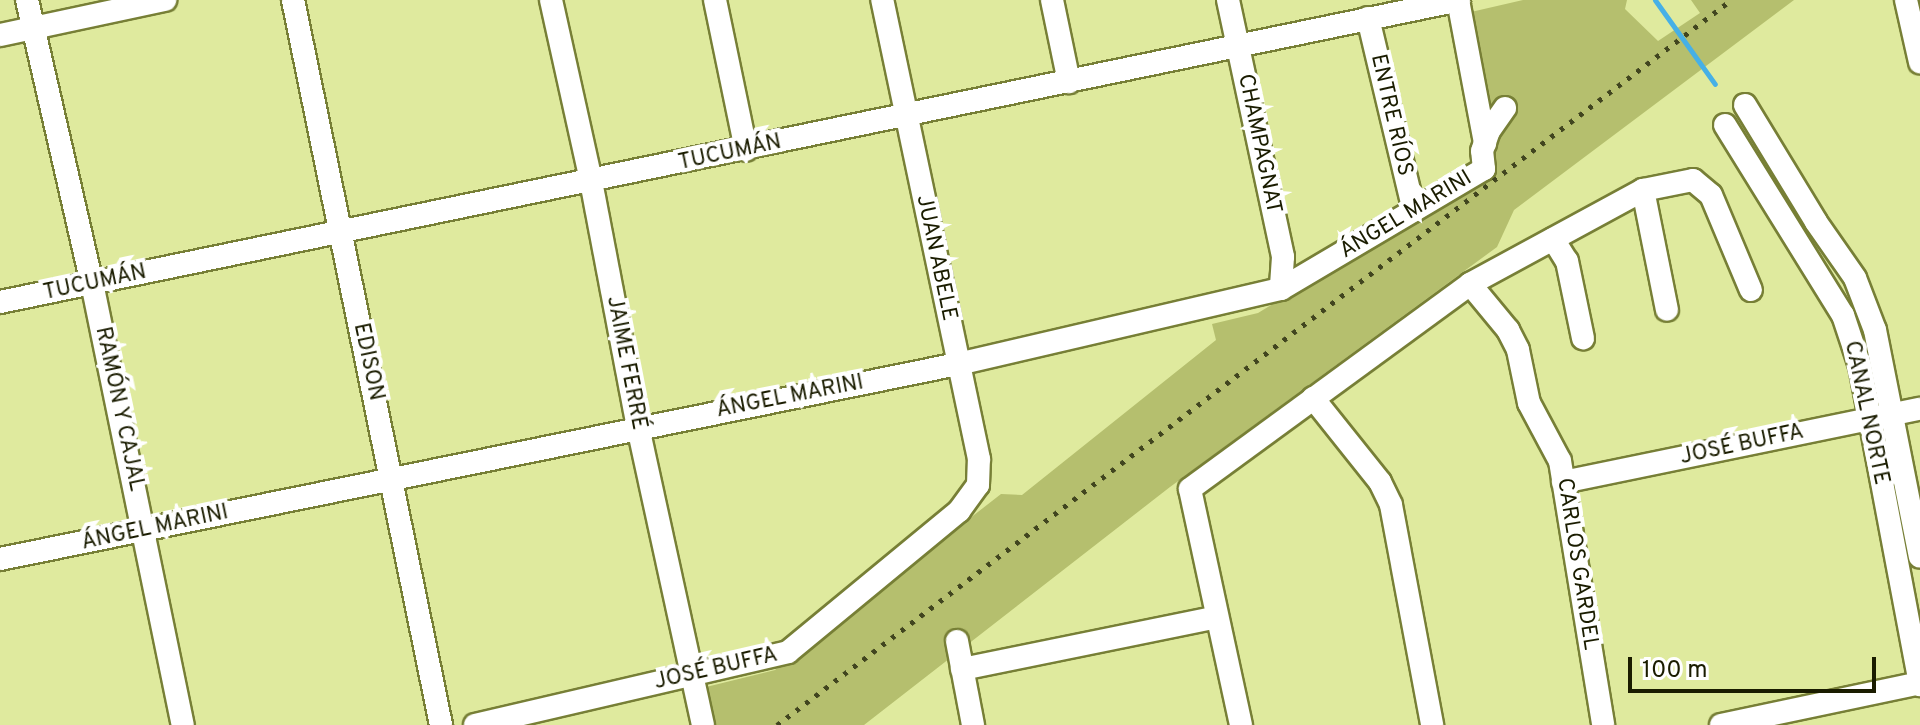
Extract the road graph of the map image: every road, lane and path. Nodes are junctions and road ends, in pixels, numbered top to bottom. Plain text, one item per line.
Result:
1 (27, 0) edge
2 (165, 0) edge
3 (293, 0) edge
4 (551, 0) edge
5 (715, 0) edge
6 (882, 0) edge
7 (1052, 0) edge
8 (1228, 0) edge
9 (1458, 0) edge
10 (1906, 0) edge
11 (1379, 11) edge
12 (32, 29) junction
13 (0, 35) edge
14 (1238, 46) junction
15 (1920, 62) edge
16 (1069, 82) junction
17 (1745, 105) dead end
18 (1505, 108) dead end
19 (906, 117) junction
20 (1725, 125) dead end
21 (1485, 143) junction
22 (746, 150) junction
23 (591, 181) junction
24 (1643, 190) junction
25 (1414, 211) junction
26 (340, 232) junction
27 (1553, 239) junction
28 (92, 283) junction
29 (1470, 284) junction
30 (1281, 289) junction
31 (1751, 290) dead end
32 (0, 302) edge
33 (1667, 310) dead end
34 (1583, 338) dead end
35 (958, 364) junction
36 (1313, 398) junction
37 (1920, 409) edge
38 (1892, 414) junction
39 (1870, 419) junction
40 (638, 427) junction
41 (392, 478) junction
42 (1563, 482) junction
43 (959, 511) joint
44 (145, 530) junction
45 (1920, 557) edge
46 (0, 559) edge
47 (1217, 617) junction
48 (957, 641) dead end
49 (962, 669) junction
50 (691, 675) junction
51 (1920, 684) edge
52 (1787, 719) edge
53 (183, 725) edge
54 (441, 725) edge
55 (475, 725) edge
56 (703, 725) edge
57 (973, 725) edge
58 (1241, 725) edge
59 (1432, 725) edge
60 (1603, 725) edge
61 (1721, 725) edge

1 - 12 street, RAMÓN Y CAJAL
2 - 12 street
3 - 26 street, EDISON
4 - 23 street, JAIME FERRÉ
5 - 22 street
6 - 19 street, JUAN ABELE
7 - 16 street
8 - 14 street, CHAMPAGNAT
9 - 11 street, TUCUMÁN
9 - 21 street
10 - 15 street
11 - 14 street, TUCUMÁN
11 - 25 street, ENTRE RÍOS
12 - 13 street
12 - 28 street, RAMÓN Y CAJAL
14 - 16 street, TUCUMÁN
14 - 30 street, CHAMPAGNAT
16 - 19 street, TUCUMÁN
17 - 38 street, CANAL NORTE
18 - 21 street, ÁNGEL MARINI
19 - 22 street, TUCUMÁN
19 - 35 street, JUAN ABELE
20 - 39 street, CANAL NORTE
21 - 25 street, ÁNGEL MARINI
22 - 23 street, TUCUMÁN
23 - 26 street, TUCUMÁN
23 - 40 street, JAIME FERRÉ
24 - 27 street
24 - 31 street
24 - 33 street
25 - 30 street, ÁNGEL MARINI
26 - 28 street, TUCUMÁN
26 - 41 street, EDISON
27 - 29 street
27 - 34 street
28 - 32 street, TUCUMÁN
28 - 44 street, RAMÓN Y CAJAL
29 - 36 street
29 - 42 street, CARLOS GARDEL
30 - 35 street, ÁNGEL MARINI
35 - 40 street, ÁNGEL MARINI
35 - 43 street, JUAN ABELE
36 - 47 street
36 - 59 street
37 - 38 street, JOSÉ BUFFA
38 - 39 street, JOSÉ BUFFA
38 - 45 street, CANAL NORTE
39 - 42 street, JOSÉ BUFFA
39 - 51 street, CANAL NORTE
40 - 41 street, ÁNGEL MARINI
40 - 50 street, JAIME FERRÉ
41 - 44 street, ÁNGEL MARINI
41 - 54 street, EDISON
42 - 60 street, CARLOS GARDEL
43 - 50 street, JOSÉ BUFFA
44 - 46 street, ÁNGEL MARINI
44 - 53 street, RAMÓN Y CAJAL
47 - 49 street
47 - 58 street
48 - 49 street
49 - 57 street
50 - 55 street, JOSÉ BUFFA
50 - 56 street, JAIME FERRÉ
51 - 52 street
52 - 61 street

